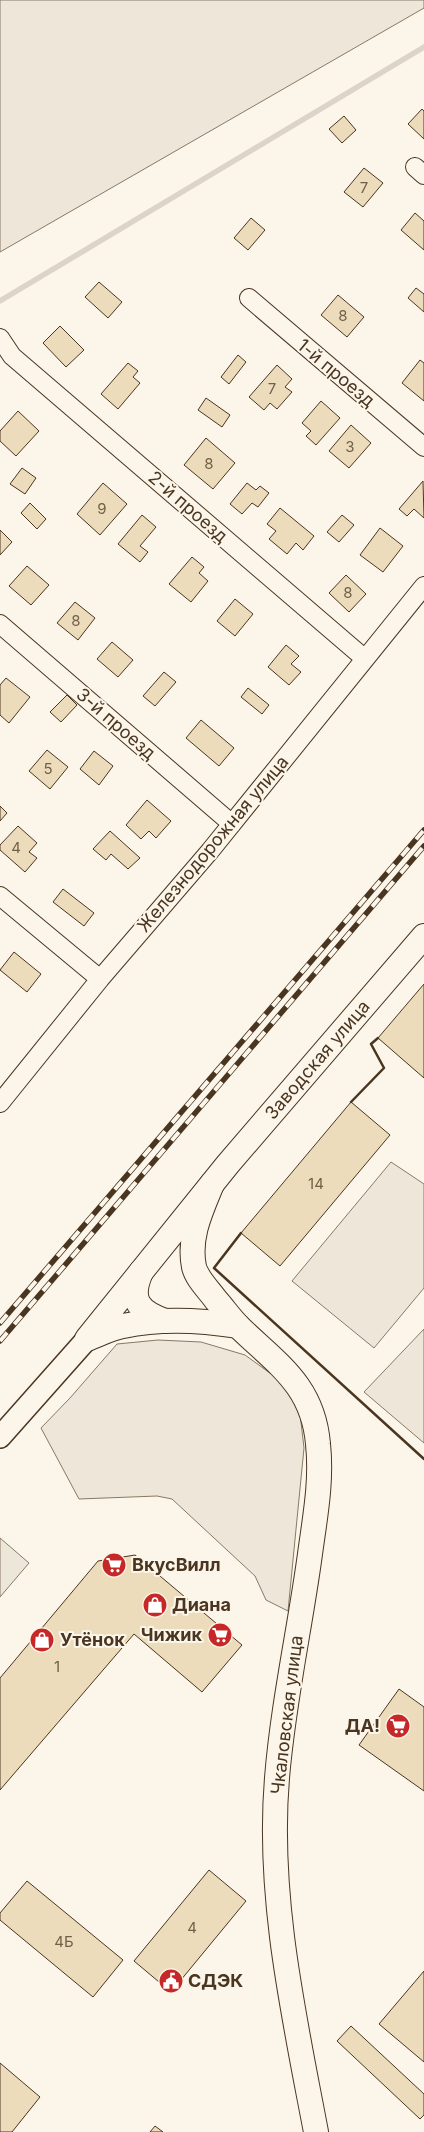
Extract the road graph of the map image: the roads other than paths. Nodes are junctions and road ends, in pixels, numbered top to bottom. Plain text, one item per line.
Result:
1 (249, 298) dead end
2 (0, 338) edge
3 (424, 447) edge
4 (424, 586) edge
5 (0, 624) edge
6 (364, 658) junction
7 (232, 824) junction
8 (0, 896) edge
9 (424, 936) edge
10 (100, 979) junction
11 (0, 1103) edge
12 (212, 1184) junction
13 (143, 1270) junction
14 (196, 1272) junction
15 (170, 1321) junction
16 (238, 1326) junction
17 (87, 1339) junction
18 (0, 1437) edge
19 (316, 2132) edge

1 - 3 street, 1-й проезд
2 - 6 street, 2-й проезд
4 - 6 street, Железнодорожная улица
5 - 7 street, 3-й проезд
6 - 7 street, Железнодорожная улица
7 - 10 street, Железнодорожная улица
8 - 10 street
9 - 12 main road, Заводская улица
10 - 11 street, Железнодорожная улица
12 - 13 main road, Заводская улица
12 - 14 main road
13 - 14 main road
13 - 15 main road
13 - 17 main road, Заводская улица
14 - 15 main road
14 - 16 main road, Чкаловская улица
15 - 16 main road
15 - 17 main road
16 - 19 main road, Чкаловская улица
17 - 18 street

